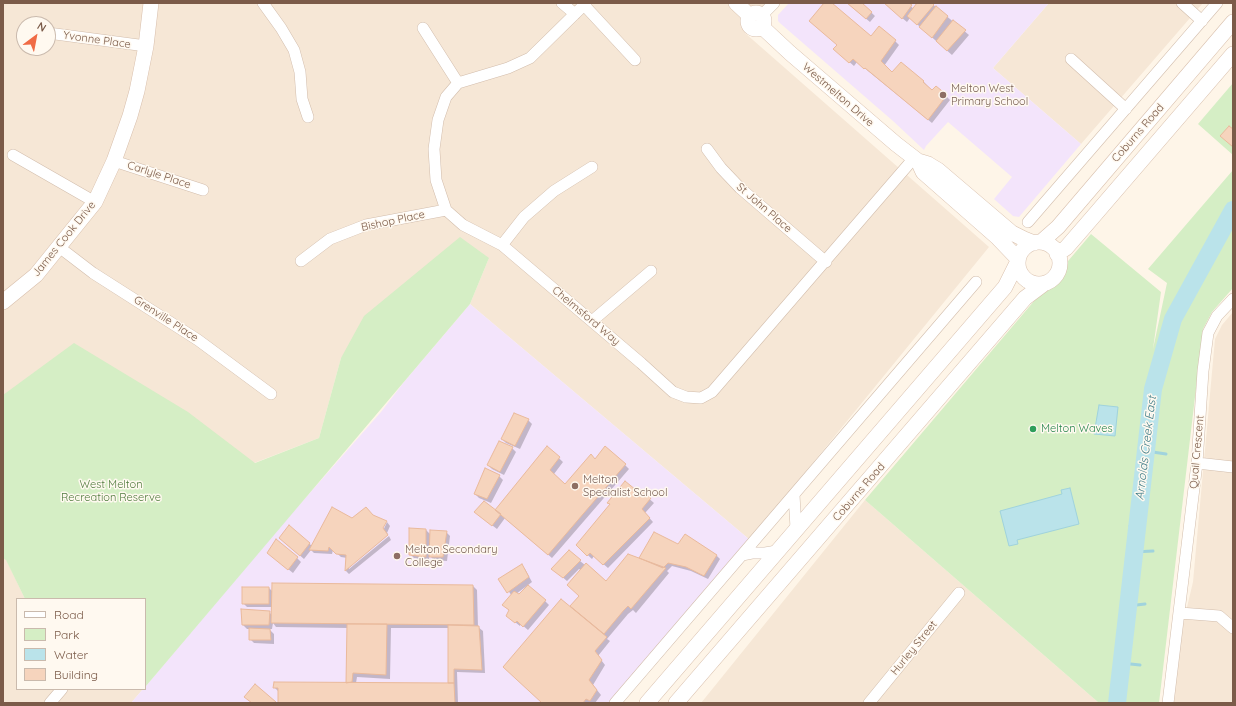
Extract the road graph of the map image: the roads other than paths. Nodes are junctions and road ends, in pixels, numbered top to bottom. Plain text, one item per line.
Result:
1 (151, 3) edge
2 (263, 3) edge
3 (562, 3) edge
4 (736, 3) edge
5 (774, 3) edge
6 (1182, 3) edge
7 (1217, 3) edge
8 (585, 4) edge
9 (575, 14) junction
10 (757, 19) junction
11 (1202, 20) junction
12 (1233, 22) edge
13 (423, 28) dead end
14 (56, 34) edge
15 (146, 46) junction
16 (1233, 54) edge
17 (1071, 59) dead end
18 (635, 60) dead end
19 (458, 83) junction
20 (1126, 109) junction
21 (308, 117) dead end
22 (707, 149) dead end
23 (13, 155) dead end
24 (916, 159) junction
25 (114, 161) junction
26 (592, 167) dead end
27 (203, 190) dead end
28 (95, 202) junction
29 (446, 210) junction
30 (1028, 222) dead end
31 (1037, 242) junction
32 (502, 245) junction
33 (59, 247) junction
34 (1058, 254) junction
35 (1018, 260) junction
36 (301, 261) dead end
37 (826, 262) junction
38 (651, 271) dead end
39 (976, 282) dead end
40 (1045, 283) junction
41 (1233, 299) edge
42 (3, 302) edge
43 (592, 321) junction
44 (271, 394) dead end
45 (859, 455) junction
46 (1197, 463) junction
47 (1233, 467) edge
48 (877, 470) junction
49 (794, 494) junction
50 (796, 528) junction
51 (777, 551) junction
52 (742, 555) junction
53 (959, 593) dead end
54 (1180, 613) junction
55 (1233, 628) edge
56 (61, 690) edge
57 (656, 700) edge
58 (50, 703) edge
59 (615, 703) edge
60 (676, 703) edge
61 (869, 703) edge
62 (1168, 703) edge

1 - 15 street, James Cook Drive
2 - 21 street
3 - 9 street
4 - 10 street, Westmelton Drive
5 - 10 street
6 - 11 street
7 - 11 street
8 - 9 street
8 - 18 street
9 - 19 street
10 - 24 street, Westmelton Drive
11 - 20 street
12 - 31 street, Coburns Road
13 - 19 street
14 - 15 street, Yvonne Place
15 - 25 street, James Cook Drive
16 - 34 street, Coburns Road
17 - 20 street
19 - 29 street, Chelmsford Way
20 - 30 street
22 - 37 street, St John Place
23 - 28 street
24 - 31 street, Westmelton Drive
24 - 35 street, Westmelton Drive
24 - 37 street, Chelmsford Way
25 - 27 street, Carlyle Place
25 - 28 street, James Cook Drive
26 - 32 street
28 - 33 street, James Cook Drive
29 - 32 street, Chelmsford Way
29 - 36 street, Bishop Place
31 - 34 street
31 - 35 street
32 - 43 street, Chelmsford Way
33 - 42 street, James Cook Drive
33 - 44 street, Grenville Place
34 - 40 street
35 - 40 street
35 - 45 street
37 - 43 street, Chelmsford Way
38 - 43 street
39 - 49 street
40 - 48 street, Coburns Road
41 - 46 street, Quail Crescent
45 - 48 street
45 - 50 street
46 - 47 street
46 - 54 street, Quail Crescent
48 - 60 street, Coburns Road
49 - 50 street
49 - 52 street
50 - 51 street
51 - 52 street
51 - 57 street
52 - 59 street
53 - 61 street, Hurley Street
54 - 55 street
54 - 62 street, Quail Crescent
56 - 58 street

